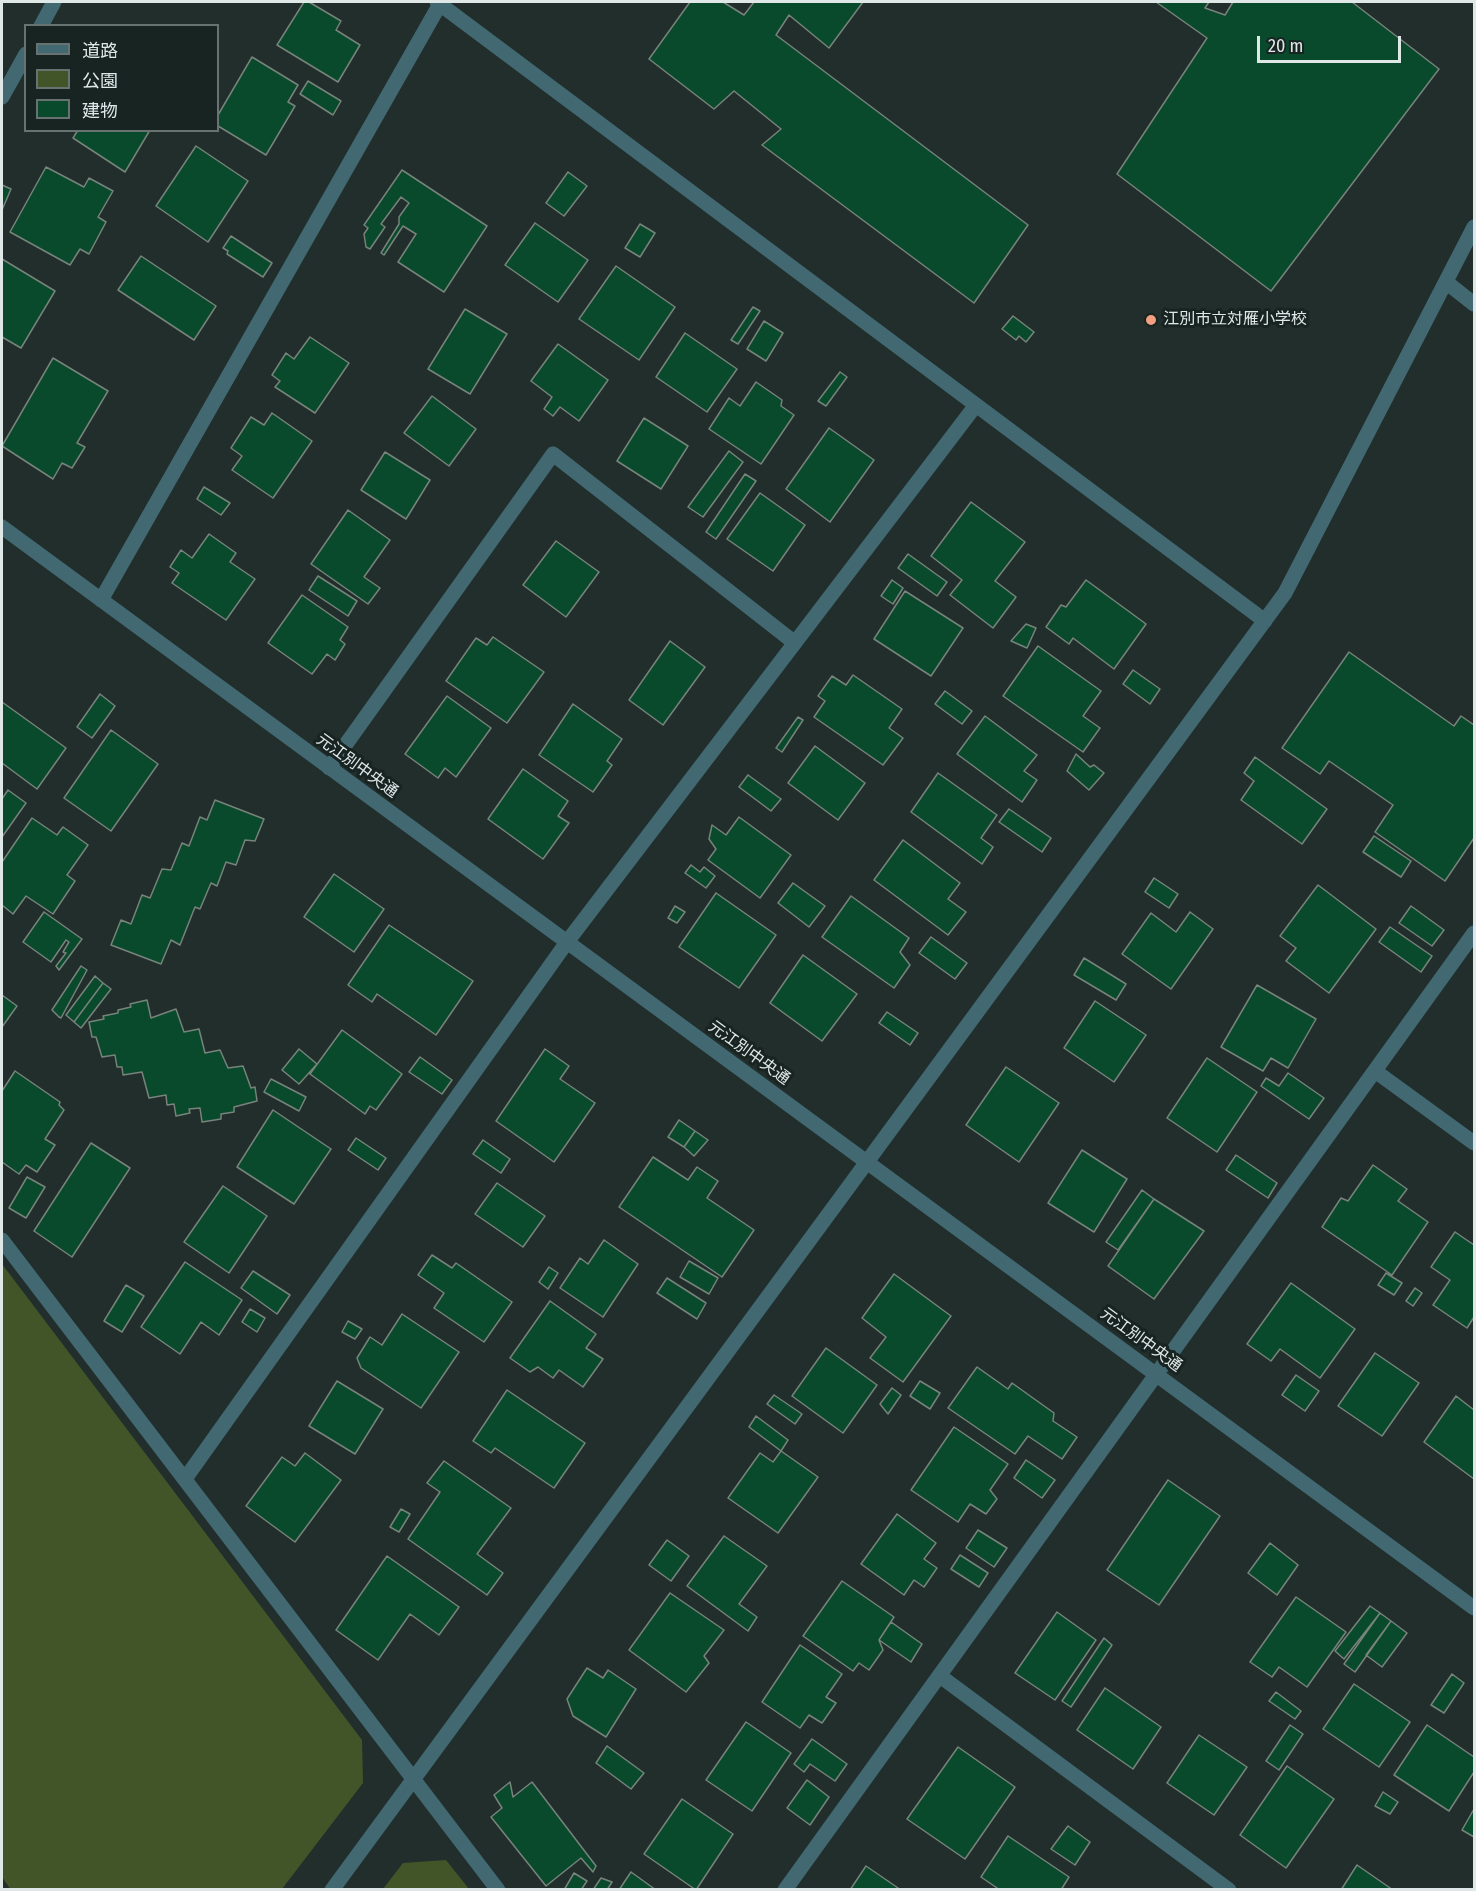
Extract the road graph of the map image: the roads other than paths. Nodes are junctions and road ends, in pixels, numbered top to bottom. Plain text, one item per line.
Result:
1 (54, 2) edge
2 (439, 3) edge
3 (42, 24) edge
4 (24, 58) edge
5 (2, 97) edge
6 (1474, 226) edge
7 (1446, 282) junction
8 (1474, 304) edge
9 (976, 405) junction
10 (2, 527) edge
11 (101, 600) junction
12 (1265, 621) junction
13 (795, 643) junction
14 (329, 768) junction
15 (1474, 933) edge
16 (567, 942) junction
17 (1375, 1071) junction
18 (1474, 1143) edge
19 (868, 1163) junction
20 (2, 1240) edge
21 (1157, 1375) junction
22 (185, 1479) junction
23 (1474, 1608) edge
24 (940, 1676) junction
25 (414, 1778) junction
26 (332, 1890) edge
27 (498, 1890) edge
28 (785, 1890) edge
29 (1229, 1890) edge

1 - 3 street
2 - 9 street
2 - 11 street
4 - 5 street
6 - 7 street
7 - 8 street
7 - 12 street
9 - 12 street
9 - 13 street
10 - 11 street, 元江別中央通
11 - 14 street, 元江別中央通
12 - 19 street
13 - 14 street
13 - 16 street
14 - 16 street, 元江別中央通
15 - 17 street
16 - 19 street, 元江別中央通
16 - 22 street
17 - 18 street
17 - 21 street
19 - 21 street, 元江別中央通
19 - 25 street
20 - 22 street
21 - 23 street, 元江別中央通
21 - 24 street
22 - 25 street
24 - 28 street
24 - 29 street
25 - 26 street
25 - 27 street

